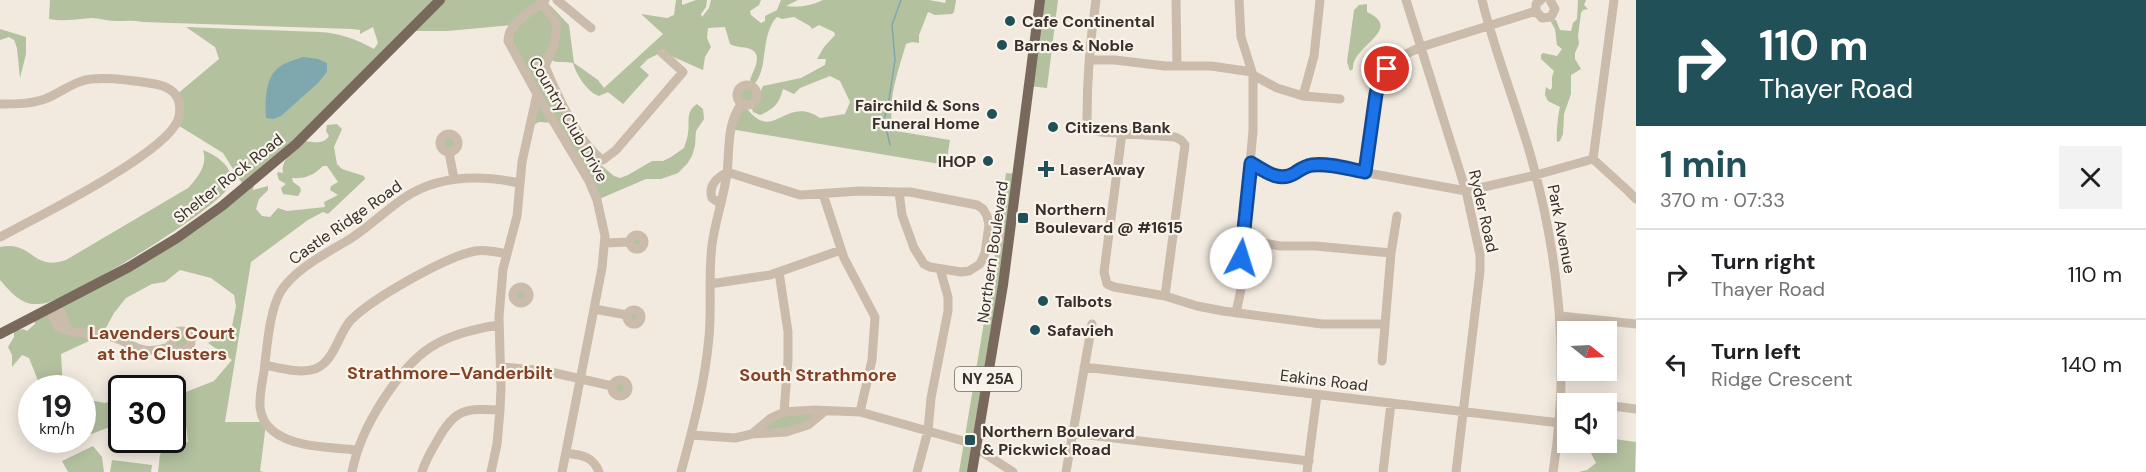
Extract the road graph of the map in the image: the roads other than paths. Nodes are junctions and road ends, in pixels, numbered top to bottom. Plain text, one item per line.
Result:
1 (440, 0) edge
2 (557, 0) edge
3 (1040, 0) edge
4 (1096, 0) edge
5 (1176, 0) edge
6 (1239, 0) edge
7 (1320, 0) edge
8 (1406, 0) edge
9 (1482, 0) edge
10 (1541, 0) edge
11 (1550, 0) edge
12 (1614, 0) edge
13 (543, 2) edge
14 (1536, 11) junction
15 (1489, 26) junction
16 (591, 28) dead end
17 (1421, 47) junction
18 (662, 53) dead end
19 (1090, 60) junction
20 (1177, 65) junction
21 (1253, 74) junction
22 (537, 94) junction
23 (1303, 96) junction
24 (1340, 99) dead end
25 (742, 103) dead end
26 (0, 104) edge
27 (554, 123) junction
28 (538, 124) junction
29 (1122, 133) junction
30 (449, 152) dead end
31 (1593, 159) junction
32 (1251, 163) junction
33 (727, 172) junction
34 (1365, 172) junction
35 (1536, 176) junction
36 (454, 179) junction
37 (519, 183) junction
38 (1466, 191) junction
39 (899, 192) junction
40 (823, 194) junction
41 (1636, 200) edge
42 (1397, 216) dead end
43 (0, 237) edge
44 (988, 238) junction
45 (1243, 239) junction
46 (1009, 240) junction
47 (629, 242) dead end
48 (605, 243) junction
49 (841, 250) junction
50 (1391, 253) junction
51 (507, 254) junction
52 (940, 269) junction
53 (779, 272) junction
54 (710, 284) junction
55 (501, 293) junction
56 (513, 294) dead end
57 (1166, 296) junction
58 (54, 307) junction
59 (594, 309) junction
60 (1236, 313) junction
61 (627, 315) dead end
62 (1561, 316) junction
63 (1092, 324) dead end
64 (1385, 324) junction
65 (1636, 324) edge
66 (499, 325) junction
67 (0, 334) edge
68 (172, 346) dead end
69 (1382, 361) dead end
70 (265, 365) junction
71 (501, 367) junction
72 (1084, 367) junction
73 (580, 379) junction
74 (612, 386) dead end
75 (1561, 393) edge
76 (1317, 395) junction
77 (1391, 404) junction
78 (1617, 406) edge
79 (1636, 409) edge
80 (500, 410) junction
81 (825, 411) junction
82 (784, 412) junction
83 (861, 412) junction
84 (1463, 412) junction
85 (1557, 423) edge
86 (928, 431) junction
87 (1072, 433) junction
88 (752, 434) junction
89 (691, 435) junction
90 (1557, 444) edge
91 (976, 449) junction
92 (356, 450) junction
93 (566, 453) junction
94 (1309, 461) junction
95 (352, 472) edge
96 (422, 472) edge
97 (491, 472) edge
98 (562, 472) edge
99 (599, 472) edge
100 (681, 472) edge
101 (917, 472) edge
102 (972, 472) edge
103 (1013, 472) edge
104 (1066, 472) edge
105 (1307, 472) edge
106 (1383, 472) edge
107 (1456, 472) edge
108 (1553, 472) edge

1 - 58 main road, Shelter Rock Road
2 - 16 street
3 - 46 main road, Northern Boulevard / NY 25A
4 - 19 street
5 - 20 street
6 - 21 street
7 - 23 street
8 - 17 street, Ryder Road
9 - 15 street, Park Avenue
10 - 14 street
11 - 14 street
12 - 31 street
13 - 18 street
13 - 22 street, Country Club Drive
14 - 15 street
15 - 17 street
15 - 35 street, Park Avenue
17 - 34 street
17 - 38 street, Ryder Road
19 - 20 street
19 - 29 street
20 - 21 street
21 - 23 street
21 - 32 street
22 - 27 street, Country Club Drive
22 - 28 street
23 - 24 street
25 - 33 street
26 - 43 street
27 - 28 street
27 - 48 street, Country Club Drive
28 - 37 street
29 - 57 street
29 - 57 street
30 - 36 street
31 - 35 street
31 - 41 street
32 - 34 street
32 - 45 street
33 - 40 street
33 - 54 street
34 - 38 street
35 - 38 street
35 - 62 street, Park Avenue
36 - 37 street, Castle Ridge Road
36 - 70 street, Castle Ridge Road
37 - 51 street
38 - 84 street, Ryder Road
39 - 40 street
39 - 44 street
39 - 52 street
40 - 49 street
42 - 50 street
44 - 46 street
44 - 52 street
45 - 50 street
45 - 60 street
46 - 91 main road, Northern Boulevard / NY 25A
47 - 48 street
48 - 59 street, Country Club Drive
49 - 53 street
49 - 83 street
50 - 64 street
51 - 55 street
51 - 70 street
52 - 86 street
53 - 54 street
53 - 82 street
54 - 89 street
55 - 56 street
55 - 66 street
57 - 60 street
58 - 67 main road, Shelter Rock Road
58 - 68 street
59 - 61 street
59 - 73 street, Country Club Drive
60 - 64 street
62 - 65 street
62 - 75 street, Park Avenue
63 - 72 street
64 - 69 street
66 - 71 street
66 - 92 street
70 - 92 street, Castle Ridge Road
71 - 73 street
71 - 80 street
72 - 76 street, Eakins Road
72 - 87 street
73 - 74 street
73 - 93 street, Country Club Drive
76 - 77 street, Eakins Road
76 - 94 street
77 - 84 street, Eakins Road
77 - 106 street
78 - 79 street
80 - 96 street
80 - 97 street
81 - 82 street
81 - 83 street
81 - 88 street
82 - 88 street
83 - 86 street
84 - 85 street, Eakins Road
84 - 107 street, Ryder Road
86 - 91 street
86 - 101 street
87 - 94 street
87 - 104 street
88 - 89 street
89 - 100 street
90 - 108 street, Park Avenue
91 - 102 main road, Northern Boulevard / NY 25A
91 - 103 street
92 - 95 street
93 - 98 street, Country Club Drive
93 - 99 street
94 - 105 street

